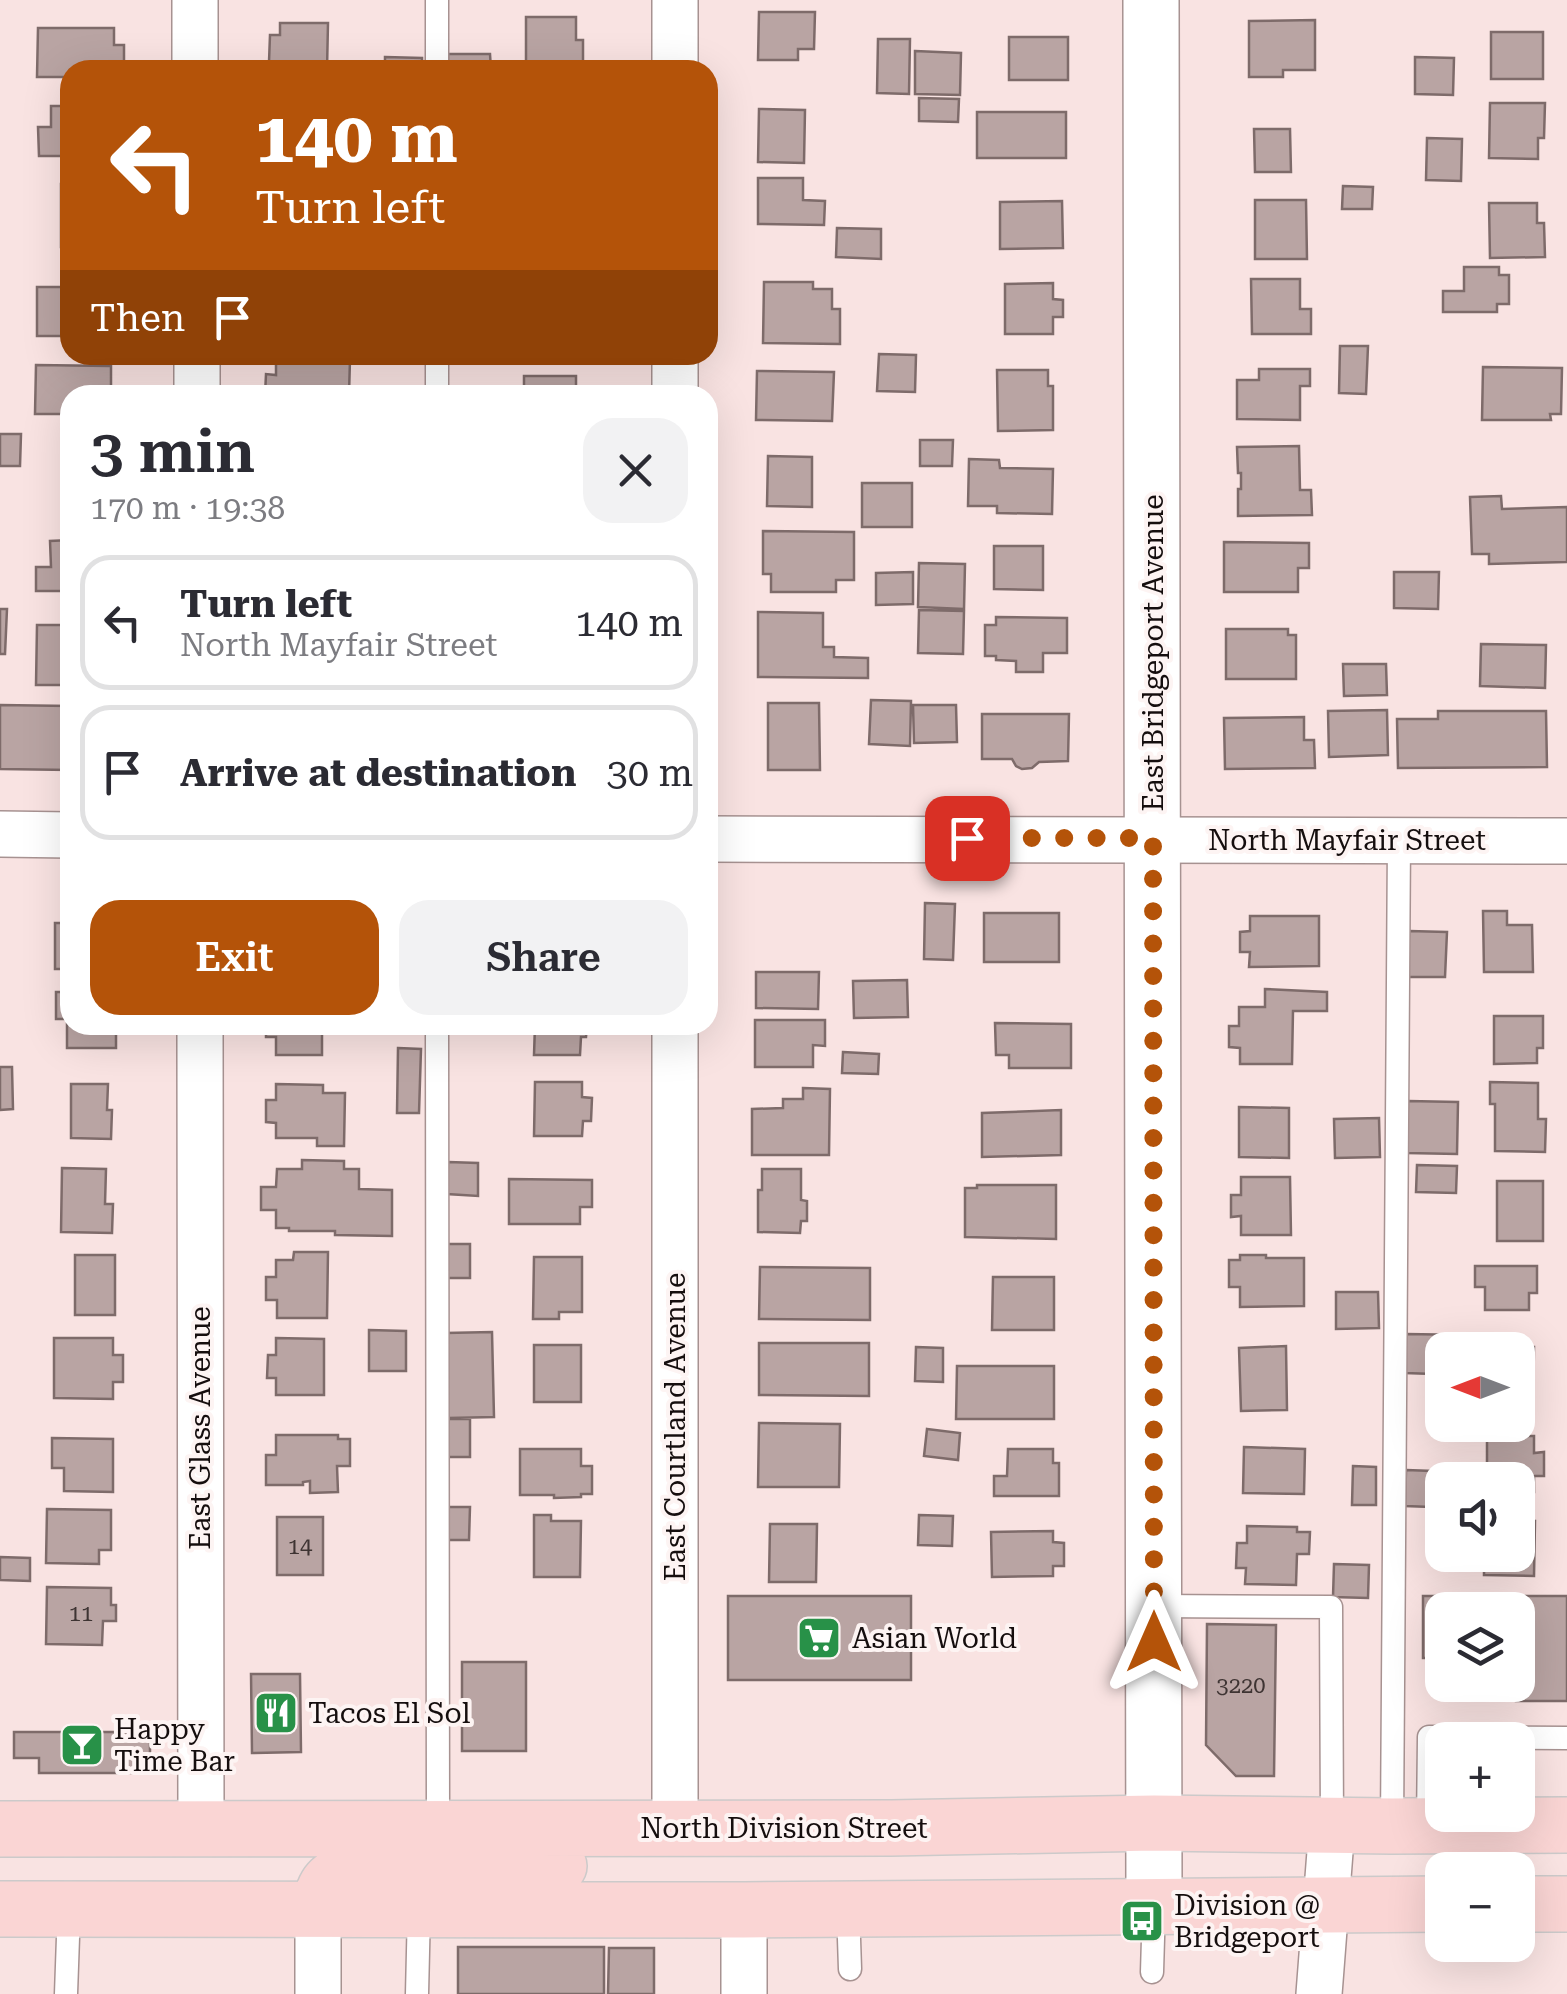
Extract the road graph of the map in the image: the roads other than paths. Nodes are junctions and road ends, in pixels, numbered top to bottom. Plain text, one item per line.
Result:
1 (195, 0) edge
2 (438, 0) edge
3 (675, 0) edge
4 (1151, 0) edge
5 (195, 60) edge
6 (438, 60) edge
7 (675, 60) edge
8 (0, 834) edge
9 (60, 835) edge
10 (718, 838) edge
11 (1153, 838) junction
12 (1399, 840) junction
13 (1567, 842) edge
14 (200, 1035) edge
15 (438, 1035) edge
16 (675, 1035) edge
17 (1154, 1606) junction
18 (1567, 1738) edge
19 (1154, 1823) junction
20 (1567, 1825) edge
21 (1332, 1826) junction
22 (1410, 1826) junction
23 (438, 1828) junction
24 (577, 1828) junction
25 (676, 1828) junction
26 (0, 1829) edge
27 (201, 1830) junction
28 (1326, 1904) junction
29 (1425, 1904) edge
30 (1535, 1904) edge
31 (1567, 1904) edge
32 (1154, 1905) junction
33 (0, 1906) edge
34 (848, 1908) junction
35 (69, 1909) junction
36 (318, 1909) junction
37 (419, 1909) junction
38 (744, 1910) junction
39 (850, 1969) dead end
40 (1152, 1972) dead end
41 (66, 1994) edge
42 (318, 1994) edge
43 (417, 1994) edge
44 (744, 1994) edge
45 (1320, 1994) edge

1 - 5 street
2 - 6 lane
3 - 7 street
4 - 11 street, East Bridgeport Avenue
8 - 9 street
10 - 11 street, North Mayfair Street
11 - 12 street, North Mayfair Street
11 - 17 street, East Bridgeport Avenue
12 - 13 street, North Mayfair Street
12 - 22 lane
14 - 27 street, East Glass Avenue
15 - 23 lane
16 - 25 street, East Courtland Avenue
17 - 19 street, East Bridgeport Avenue
17 - 21 lane
18 - 22 lane
19 - 21 main road, North Division Street
19 - 25 main road, North Division Street
19 - 32 street, East Bridgeport Avenue
20 - 22 main road, North Division Street
21 - 22 main road, North Division Street
21 - 28 street
23 - 24 main road, North Division Street
23 - 27 main road, North Division Street
24 - 25 main road, North Division Street
24 - 36 main road
26 - 27 main road, North Division Street
27 - 33 main road
28 - 29 main road
28 - 32 main road
28 - 45 street
30 - 31 main road
32 - 34 main road
32 - 40 lane
33 - 35 main road
34 - 38 main road
34 - 39 lane
35 - 36 main road
35 - 41 lane
36 - 37 main road
36 - 42 street
37 - 38 main road
37 - 43 lane
38 - 44 street

